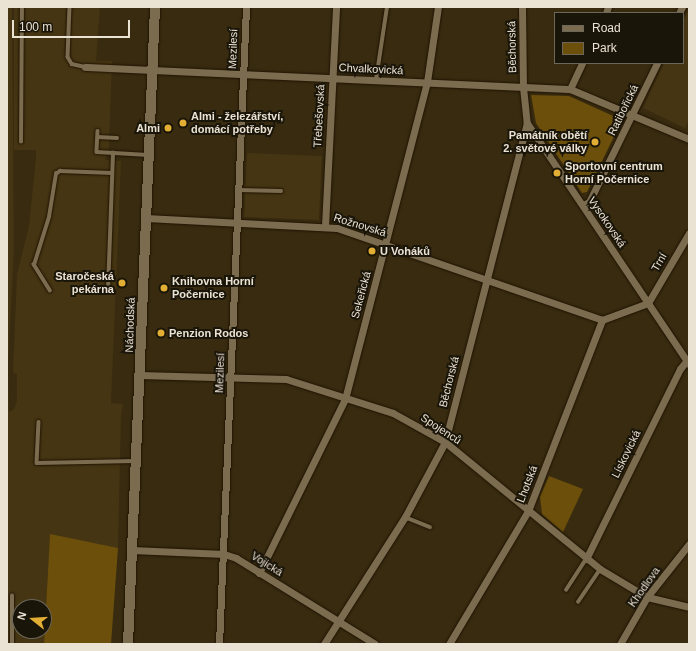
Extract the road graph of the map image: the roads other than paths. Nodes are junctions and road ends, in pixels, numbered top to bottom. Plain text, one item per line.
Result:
1 (22, 7) edge
2 (70, 7) edge
3 (155, 7) edge
4 (246, 7) edge
5 (336, 7) edge
6 (387, 7) edge
7 (438, 7) edge
8 (522, 7) edge
9 (582, 64) edge
10 (657, 64) edge
11 (85, 67) joint
12 (152, 69) junction
13 (243, 74) junction
14 (332, 78) junction
15 (376, 80) junction
16 (427, 82) junction
17 (523, 87) junction
18 (570, 89) junction
19 (633, 114) junction
20 (528, 123) junction
21 (98, 131) dead end
22 (98, 137) junction
23 (117, 138) dead end
24 (689, 140) edge
25 (21, 142) dead end
26 (113, 153) junction
27 (149, 155) junction
28 (112, 173) junction
29 (239, 190) junction
30 (281, 192) dead end
31 (583, 205) junction
32 (146, 218) junction
33 (238, 223) junction
34 (325, 226) junction
35 (689, 233) edge
36 (386, 244) junction
37 (487, 279) junction
38 (108, 290) dead end
39 (50, 291) dead end
40 (648, 303) junction
41 (602, 320) junction
42 (688, 362) edge
43 (140, 375) junction
44 (231, 377) junction
45 (345, 399) junction
46 (38, 422) dead end
47 (445, 442) junction
48 (136, 461) junction
49 (528, 511) junction
50 (405, 517) junction
51 (430, 528) dead end
52 (689, 544) edge
53 (132, 550) junction
54 (224, 554) junction
55 (586, 559) junction
56 (600, 569) junction
57 (259, 573) junction
58 (566, 590) dead end
59 (12, 596) dead end
60 (648, 597) junction
61 (578, 602) dead end
62 (689, 607) edge
63 (340, 622) junction
64 (12, 644) edge
65 (128, 644) edge
66 (219, 644) edge
67 (324, 644) edge
68 (375, 644) edge
69 (449, 644) edge
70 (620, 644) edge

1 - 25 lane
2 - 11 lane, Chvalkovická
3 - 12 main road, Náchodská
4 - 13 street, Mezilesí
5 - 14 street, Třebešovská
6 - 15 lane
7 - 16 street, Sekeřická
8 - 17 street, Běchorská
9 - 18 street
10 - 19 street, Ratibořická
11 - 12 street, Chvalkovická
12 - 13 street, Chvalkovická
12 - 27 main road, Náchodská
13 - 14 street, Chvalkovická
13 - 29 street, Mezilesí
14 - 15 street, Chvalkovická
14 - 34 street, Třebešovská
15 - 16 street, Chvalkovická
16 - 17 street, Chvalkovická
16 - 36 street, Sekeřická
17 - 18 street, Chvalkovická
17 - 20 street, Vysokovská
18 - 19 street, Chvalkovická
19 - 24 street, Chvalkovická
19 - 31 street, Ratibořická
20 - 31 street, Vysokovská
20 - 37 street, Běchorská
21 - 22 lane
22 - 23 lane
22 - 26 lane
26 - 27 lane
26 - 28 lane
27 - 32 main road, Náchodská
28 - 38 lane
28 - 39 lane
29 - 30 lane
29 - 33 street, Mezilesí
31 - 40 street, Vysokovská
32 - 33 street, Rožnovská
32 - 43 main road, Náchodská
33 - 34 street, Rožnovská
33 - 44 street, Mezilesí
34 - 36 street, Rožnovská
35 - 40 street, Trní
36 - 37 street, Rožnovská
36 - 45 street, Sekeřická
37 - 41 street, Rožnovská
37 - 47 street, Běchorská
40 - 41 street
40 - 42 street, Vysokovská
41 - 49 street, Lhotská
42 - 55 street, Lískovická
43 - 44 street, Spojenců
43 - 48 main road, Náchodská
44 - 45 street, Spojenců
44 - 54 street, Mezilesí
45 - 47 street, Spojenců
45 - 57 street, Sekeřická
46 - 48 lane
47 - 49 street, Spojenců
47 - 50 street, Běchorská
48 - 53 main road, Náchodská
49 - 55 street, Spojenců
49 - 69 street, Lhotská
50 - 51 lane
50 - 63 street, Běchorská
52 - 60 street, Khodlova
53 - 54 street, Vojická
53 - 65 main road, Náchodská
54 - 57 street, Vojická
54 - 66 street, Mezilesí
55 - 56 street, Spojenců
55 - 58 lane
56 - 60 street, Spojenců
56 - 61 lane
57 - 63 street, Vojická
59 - 64 lane
60 - 62 street, Spojenců
60 - 70 street, Khodlova
63 - 67 street, Běchorská
63 - 68 street, Vojická

